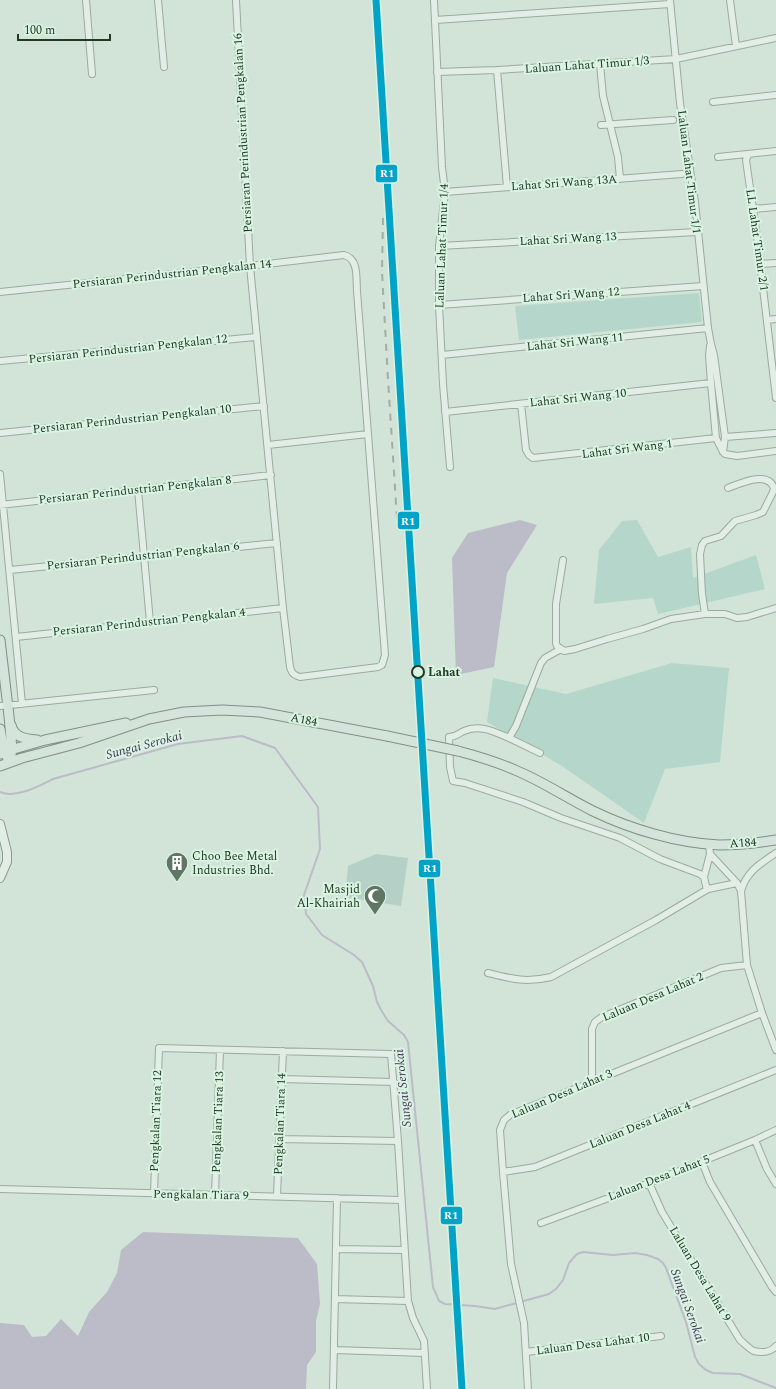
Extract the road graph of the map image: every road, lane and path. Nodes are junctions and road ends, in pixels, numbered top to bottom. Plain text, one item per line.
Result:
1 (86, 0) edge
2 (158, 0) edge
3 (236, 0) edge
4 (434, 0) edge
5 (730, 0) edge
6 (670, 2) edge
7 (434, 20) junction
8 (776, 38) edge
9 (736, 46) junction
10 (676, 59) junction
11 (600, 64) junction
12 (164, 67) dead end
13 (497, 70) junction
14 (437, 72) junction
15 (92, 74) dead end
16 (776, 95) edge
17 (713, 102) dead end
18 (673, 120) dead end
19 (602, 125) dead end
20 (611, 125) junction
21 (776, 151) edge
22 (748, 155) junction
23 (718, 157) dead end
24 (682, 174) dead end
25 (620, 179) junction
26 (507, 187) junction
27 (445, 192) junction
28 (776, 207) edge
29 (752, 209) junction
30 (697, 232) junction
31 (439, 246) junction
32 (776, 263) edge
33 (760, 264) junction
34 (250, 266) junction
35 (703, 286) junction
36 (0, 292) edge
37 (439, 304) junction
38 (776, 319) edge
39 (767, 320) junction
40 (708, 328) junction
41 (257, 336) junction
42 (711, 344) junction
43 (442, 355) junction
44 (0, 361) edge
45 (775, 376) edge
46 (711, 383) junction
47 (776, 398) edge
48 (521, 404) junction
49 (264, 406) junction
50 (445, 412) junction
51 (0, 433) edge
52 (776, 433) edge
53 (368, 434) junction
54 (725, 437) junction
55 (716, 438) junction
56 (268, 445) junction
57 (776, 451) edge
58 (723, 452) junction
59 (450, 467) dead end
60 (0, 474) edge
61 (271, 475) junction
62 (728, 488) dead end
63 (138, 490) junction
64 (2, 504) edge
65 (277, 543) junction
66 (144, 556) junction
67 (563, 560) dead end
68 (10, 570) junction
69 (283, 608) junction
70 (776, 608) edge
71 (705, 614) junction
72 (150, 622) junction
73 (16, 636) junction
74 (0, 640) edge
75 (561, 649) junction
76 (154, 690) dead end
77 (22, 704) junction
78 (4, 706) edge
79 (9, 716) junction
80 (149, 719) junction
81 (0, 729) edge
82 (0, 734) edge
83 (509, 738) junction
84 (45, 740) junction
85 (6, 752) edge
86 (540, 753) dead end
87 (3, 765) edge
88 (0, 827) edge
89 (776, 840) edge
90 (710, 844) junction
91 (776, 853) edge
92 (710, 854) junction
93 (704, 877) junction
94 (0, 878) edge
95 (737, 883) junction
96 (708, 889) junction
97 (741, 891) junction
98 (747, 965) junction
99 (488, 973) dead end
100 (762, 1013) junction
101 (220, 1050) junction
102 (776, 1050) edge
103 (283, 1051) junction
104 (776, 1070) edge
105 (282, 1080) junction
106 (394, 1082) junction
107 (592, 1082) junction
108 (776, 1130) edge
109 (280, 1139) junction
110 (755, 1140) junction
111 (398, 1141) junction
112 (702, 1162) junction
113 (503, 1172) junction
114 (649, 1183) junction
115 (776, 1184) edge
116 (0, 1190) edge
117 (154, 1194) junction
118 (215, 1195) junction
119 (277, 1196) junction
120 (337, 1198) junction
121 (401, 1200) junction
122 (541, 1223) dead end
123 (336, 1249) junction
124 (404, 1250) junction
125 (776, 1292) edge
126 (335, 1299) junction
127 (408, 1301) junction
128 (661, 1336) dead end
129 (776, 1346) edge
130 (334, 1350) junction
131 (526, 1352) junction
132 (425, 1353) junction
133 (333, 1389) edge
134 (427, 1389) edge
135 (528, 1389) edge

1 - 15 street
2 - 12 street
3 - 34 street, Persiaran Perindustrian Pengkalan 16
4 - 7 street, Laluan Lahat Timur 1/4
5 - 9 street
6 - 7 street
6 - 10 street, Laluan Lahat Timur 1/1
7 - 14 street, Laluan Lahat Timur 1/4
8 - 9 street, Laluan Lahat Timur 1/3
9 - 10 street, Laluan Lahat Timur 1/3
10 - 11 street, Laluan Lahat Timur 1/3
10 - 30 street, Laluan Lahat Timur 1/1
11 - 13 street, Laluan Lahat Timur 1/3
11 - 20 street
13 - 14 street, Laluan Lahat Timur 1/3
13 - 26 street
14 - 27 street, Laluan Lahat Timur 1/4
16 - 17 street
18 - 20 street
19 - 20 street
20 - 25 street
21 - 22 street
22 - 23 street
22 - 29 street, LL Lahat Timur 2/1
24 - 25 street, Lahat Sri Wang 13A
25 - 26 street, Lahat Sri Wang 13A
26 - 27 street, Lahat Sri Wang 13A
27 - 31 street, Laluan Lahat Timur 1/4
28 - 29 street
29 - 33 street, LL Lahat Timur 2/1
30 - 31 street, Lahat Sri Wang 13
30 - 35 street, Laluan Lahat Timur 1/1
31 - 37 street, Laluan Lahat Timur 1/4
32 - 33 street
33 - 39 street, LL Lahat Timur 2/1
34 - 36 street, Persiaran Perindustrian Pengkalan 14
34 - 41 street, Persiaran Perindustrian Pengkalan 16
34 - 53 street, Persiaran Perindustrian Pengkalan 14
35 - 37 street, Lahat Sri Wang 12
35 - 40 street, Laluan Lahat Timur 1/1
37 - 43 street, Laluan Lahat Timur 1/4
38 - 39 street
39 - 45 street, LL Lahat Timur 2/1
40 - 42 street, Laluan Lahat Timur 1/1
40 - 43 street, Lahat Sri Wang 11
41 - 44 street, Persiaran Perindustrian Pengkalan 12
41 - 49 street, Persiaran Perindustrian Pengkalan 16
42 - 46 street, Laluan Lahat Timur 1/1
42 - 54 street, Laluan Lahat Timur 1/1
43 - 50 street, Laluan Lahat Timur 1/4
45 - 47 street, LL Lahat Timur 2/1
46 - 48 street, Lahat Sri Wang 10
46 - 55 street, Laluan Lahat Timur 1/1
48 - 50 street, Lahat Sri Wang 10
48 - 55 street, Lahat Sri Wang 1
49 - 51 street, Persiaran Perindustrian Pengkalan 10
49 - 56 street, Persiaran Perindustrian Pengkalan 16
50 - 59 street, Laluan Lahat Timur 1/4
52 - 54 street
53 - 56 street
53 - 69 street, Persiaran Perindustrian Pengkalan 16
54 - 58 street, Laluan Lahat Timur 1/1
55 - 58 street, Laluan Lahat Timur 1/1
56 - 61 street, Persiaran Perindustrian Pengkalan 16
57 - 58 street
60 - 64 street
61 - 63 street, Persiaran Perindustrian Pengkalan 8
61 - 65 street, Persiaran Perindustrian Pengkalan 16
62 - 71 street
63 - 64 street, Persiaran Perindustrian Pengkalan 8
63 - 66 street
64 - 68 street
65 - 66 street, Persiaran Perindustrian Pengkalan 6
65 - 69 street, Persiaran Perindustrian Pengkalan 16
66 - 68 street, Persiaran Perindustrian Pengkalan 6
66 - 72 street
67 - 75 street
68 - 73 street
69 - 72 street, Persiaran Perindustrian Pengkalan 4
70 - 71 street
71 - 75 street
72 - 73 street, Persiaran Perindustrian Pengkalan 4
73 - 77 street
74 - 78 main road
75 - 83 street
76 - 77 street
77 - 78 street
78 - 79 main road
79 - 84 main road
79 - 85 main road
80 - 84 main road
80 - 87 main road
80 - 90 main road, A184, bridge
81 - 82 main road
82 - 85 main road
83 - 86 street
83 - 93 street
84 - 85 main road
85 - 87 main road
88 - 94 street
89 - 90 main road, A184
90 - 92 street
91 - 97 street
92 - 93 street
92 - 95 street
93 - 96 street
95 - 96 street
95 - 97 street
96 - 99 street
97 - 98 street
98 - 100 street
98 - 107 street, Laluan Desa Lahat 2
100 - 102 street
100 - 107 street, Laluan Desa Lahat 3
101 - 103 street
101 - 117 street, Pengkalan Tiara 12
101 - 118 street, Pengkalan Tiara 13
103 - 105 street, Pengkalan Tiara 14
103 - 106 street
104 - 113 street, Laluan Desa Lahat 4
105 - 106 street
105 - 109 street, Pengkalan Tiara 14
106 - 111 street
107 - 113 street, Laluan Desa Lahat 3
108 - 110 street, Laluan Desa Lahat 5
109 - 111 street
109 - 119 street, Pengkalan Tiara 14
110 - 112 street, Laluan Desa Lahat 5
110 - 115 street
111 - 121 street
112 - 114 street, Laluan Desa Lahat 5
112 - 125 street
113 - 131 street, Laluan Desa Lahat 3
114 - 122 street, Laluan Desa Lahat 5
114 - 129 street, Laluan Desa Lahat 9
116 - 117 street, Pengkalan Tiara 9
117 - 118 street, Pengkalan Tiara 9
118 - 119 street, Pengkalan Tiara 9
119 - 120 street, Pengkalan Tiara 9
120 - 121 street, Pengkalan Tiara 9
120 - 123 street
121 - 124 street
123 - 124 street
123 - 126 street
124 - 127 street
126 - 127 street
126 - 130 street
127 - 132 street
128 - 131 street, Laluan Desa Lahat 10
130 - 132 street
130 - 133 street
131 - 135 street, Laluan Desa Lahat 3
132 - 134 street

